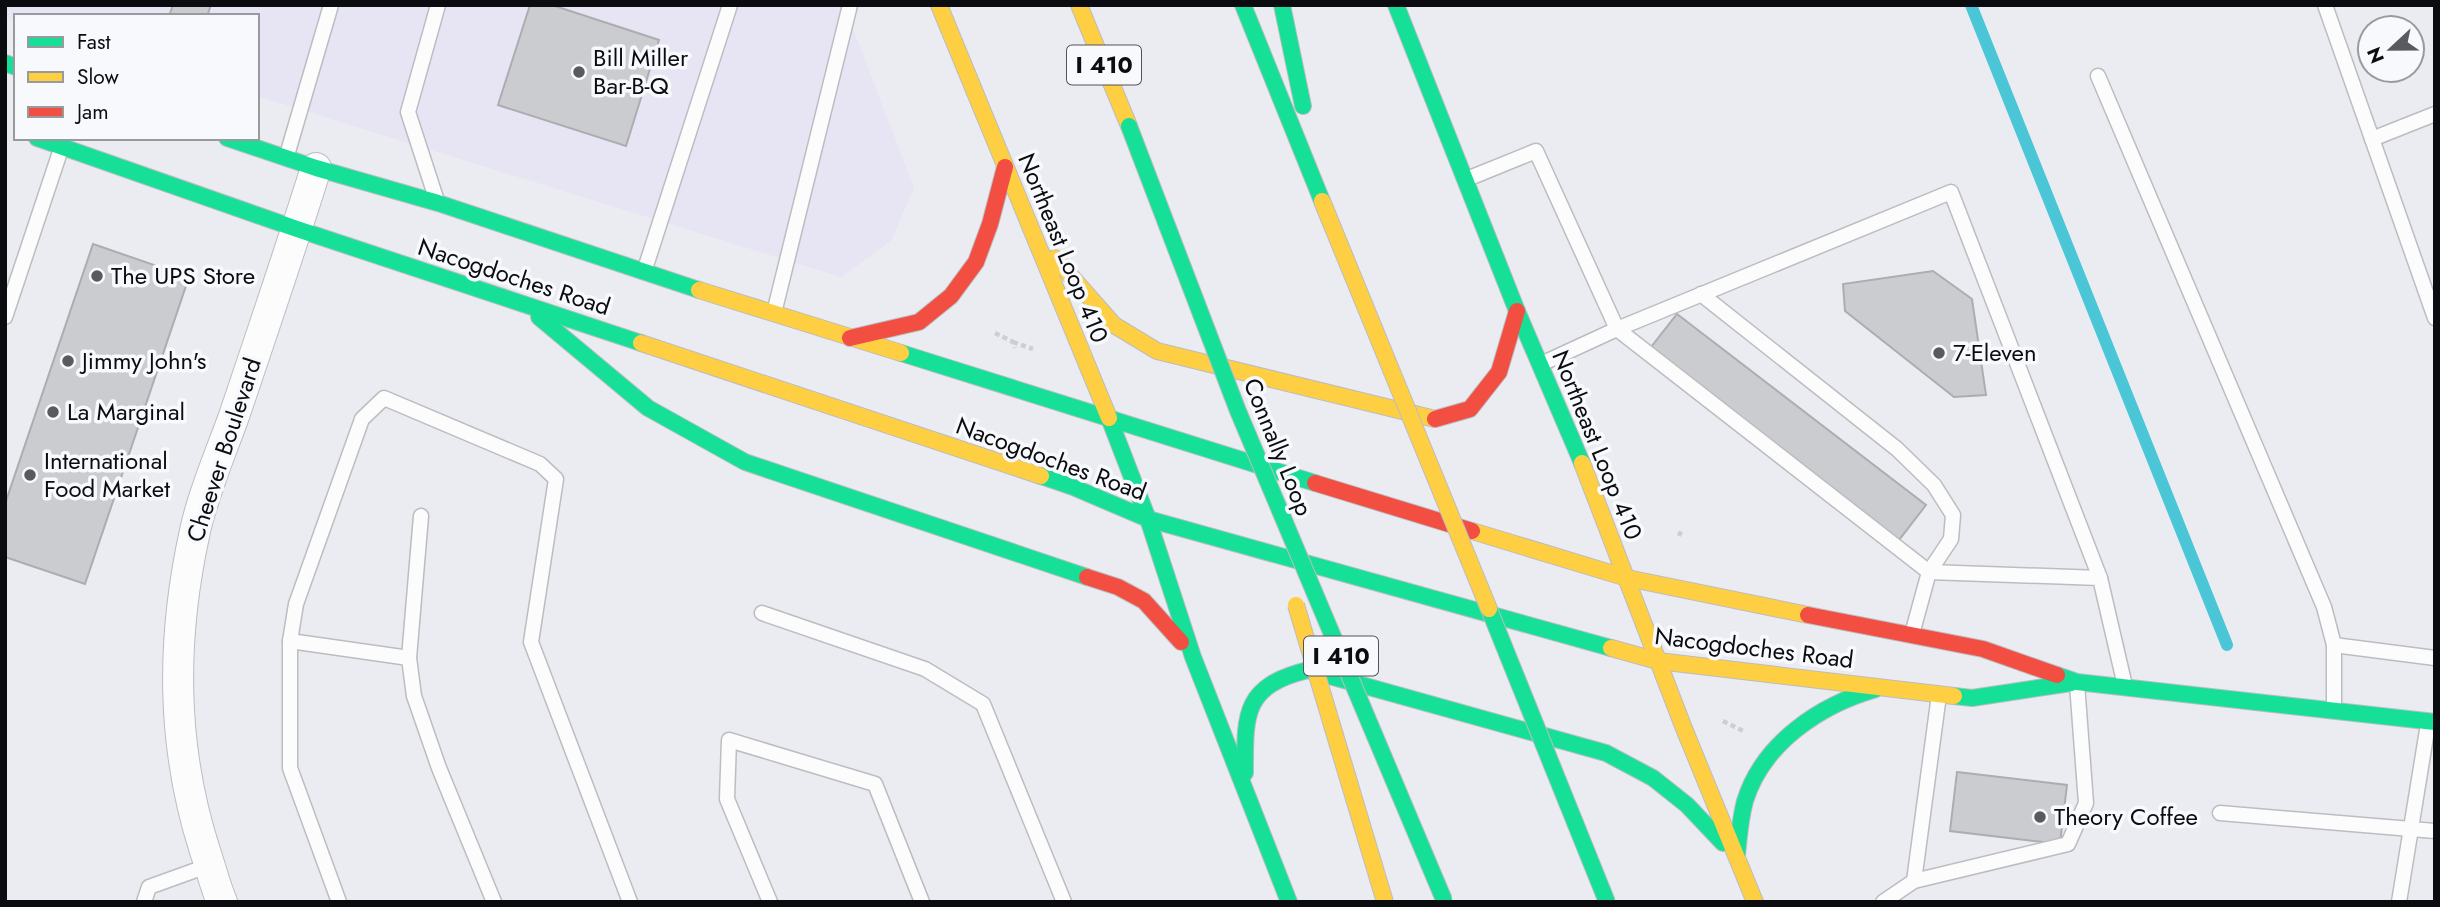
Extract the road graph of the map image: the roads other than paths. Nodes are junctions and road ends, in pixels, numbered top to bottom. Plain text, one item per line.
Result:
1 (331, 5) edge
2 (438, 5) edge
3 (730, 5) edge
4 (849, 5) edge
5 (939, 5) edge
6 (1079, 5) edge
7 (1243, 5) edge
8 (1282, 5) edge
9 (1396, 5) edge
10 (2325, 5) edge
11 (2098, 76) dead end
12 (2435, 114) edge
13 (2372, 139) junction
14 (43, 140) edge
15 (233, 140) edge
16 (62, 147) junction
17 (286, 158) junction
18 (1005, 167) junction
19 (316, 168) junction
20 (1465, 179) junction
21 (1322, 201) junction
22 (438, 203) junction
23 (297, 229) junction
24 (1035, 235) junction
25 (644, 273) junction
26 (1701, 294) junction
27 (524, 303) junction
28 (1517, 312) junction
29 (774, 314) junction
30 (5, 317) edge
31 (2435, 318) edge
32 (1617, 329) junction
33 (850, 338) junction
34 (1540, 365) junction
35 (1238, 411) junction
36 (1110, 421) junction
37 (421, 516) dead end
38 (1148, 519) junction
39 (1928, 572) junction
40 (1627, 578) junction
41 (2099, 578) junction
42 (762, 613) dead end
43 (1912, 635) junction
44 (290, 641) junction
45 (2334, 645) junction
46 (1193, 657) junction
47 (409, 658) junction
48 (2435, 658) edge
49 (1658, 661) junction
50 (2077, 682) junction
51 (1881, 687) junction
52 (2125, 688) junction
53 (1939, 694) junction
54 (2334, 711) junction
55 (2432, 721) edge
56 (1246, 793) junction
57 (2220, 813) dead end
58 (2411, 829) junction
59 (2435, 831) edge
60 (1737, 857) junction
61 (209, 865) junction
62 (1914, 881) junction
63 (1444, 901) edge
64 (144, 902) edge
65 (222, 902) edge
66 (339, 902) edge
67 (494, 902) edge
68 (630, 902) edge
69 (770, 902) edge
70 (922, 902) edge
71 (1064, 902) edge
72 (1289, 902) edge
73 (1385, 902) edge
74 (1607, 902) edge
75 (1755, 902) edge
76 (1883, 902) edge
77 (2399, 902) edge

1 - 17 lane
2 - 22 lane
3 - 25 lane
4 - 29 lane
5 - 18 main road, Northeast Loop 410
6 - 35 main road, Connally Loop / I 410, bridge
7 - 21 main road
8 - 21 main road
9 - 20 main road, Northeast Loop 410
10 - 13 lane
11 - 45 lane
12 - 13 lane
13 - 31 lane
14 - 16 main road, Nacogdoches Road
15 - 17 main road, Nacogdoches Road
16 - 23 main road, Nacogdoches Road
16 - 30 lane
17 - 19 main road, Nacogdoches Road
18 - 24 main road, Northeast Loop 410
18 - 33 main road
19 - 22 main road, Nacogdoches Road
19 - 23 street, Cheever Boulevard
20 - 28 main road, Northeast Loop 410
20 - 32 lane
21 - 74 main road, bridge
22 - 25 main road, Nacogdoches Road
23 - 27 main road, Nacogdoches Road
23 - 61 street, Cheever Boulevard
24 - 28 main road
24 - 36 main road, Northeast Loop 410
25 - 29 main road, Nacogdoches Road
26 - 32 lane
26 - 39 lane
26 - 41 lane
27 - 38 main road, Nacogdoches Road
27 - 46 main road
28 - 34 main road, Northeast Loop 410
29 - 33 main road, Nacogdoches Road
32 - 34 lane
32 - 39 lane
33 - 36 main road, Nacogdoches Road
34 - 40 main road, Northeast Loop 410
35 - 63 main road, Connally Loop / I 410, bridge
35 - 73 main road, bridge
36 - 38 main road, Northeast Loop 410
36 - 40 main road, Nacogdoches Road
37 - 47 lane
38 - 46 main road, Northeast Loop 410
38 - 49 main road, Nacogdoches Road
39 - 41 lane
39 - 43 lane
40 - 43 main road, Nacogdoches Road
40 - 49 main road, Northeast Loop 410
41 - 52 lane
42 - 71 lane
43 - 50 main road, Nacogdoches Road
44 - 47 lane
44 - 66 lane
44 - 68 lane
45 - 48 lane
45 - 54 lane
46 - 56 main road, Northeast Loop 410
47 - 67 lane
49 - 51 main road, Nacogdoches Road
49 - 60 main road, Northeast Loop 410
50 - 52 main road, Nacogdoches Road
50 - 53 main road, Nacogdoches Road
50 - 62 lane
51 - 53 main road, Nacogdoches Road
51 - 60 main road
52 - 54 main road, Nacogdoches Road
53 - 62 lane
54 - 55 main road, Nacogdoches Road
55 - 58 lane
56 - 60 main road
56 - 72 main road, Northeast Loop 410
57 - 58 lane
58 - 59 lane
58 - 77 lane
60 - 75 main road, Northeast Loop 410
61 - 64 lane
61 - 65 street, Cheever Boulevard
62 - 76 lane
69 - 70 lane

